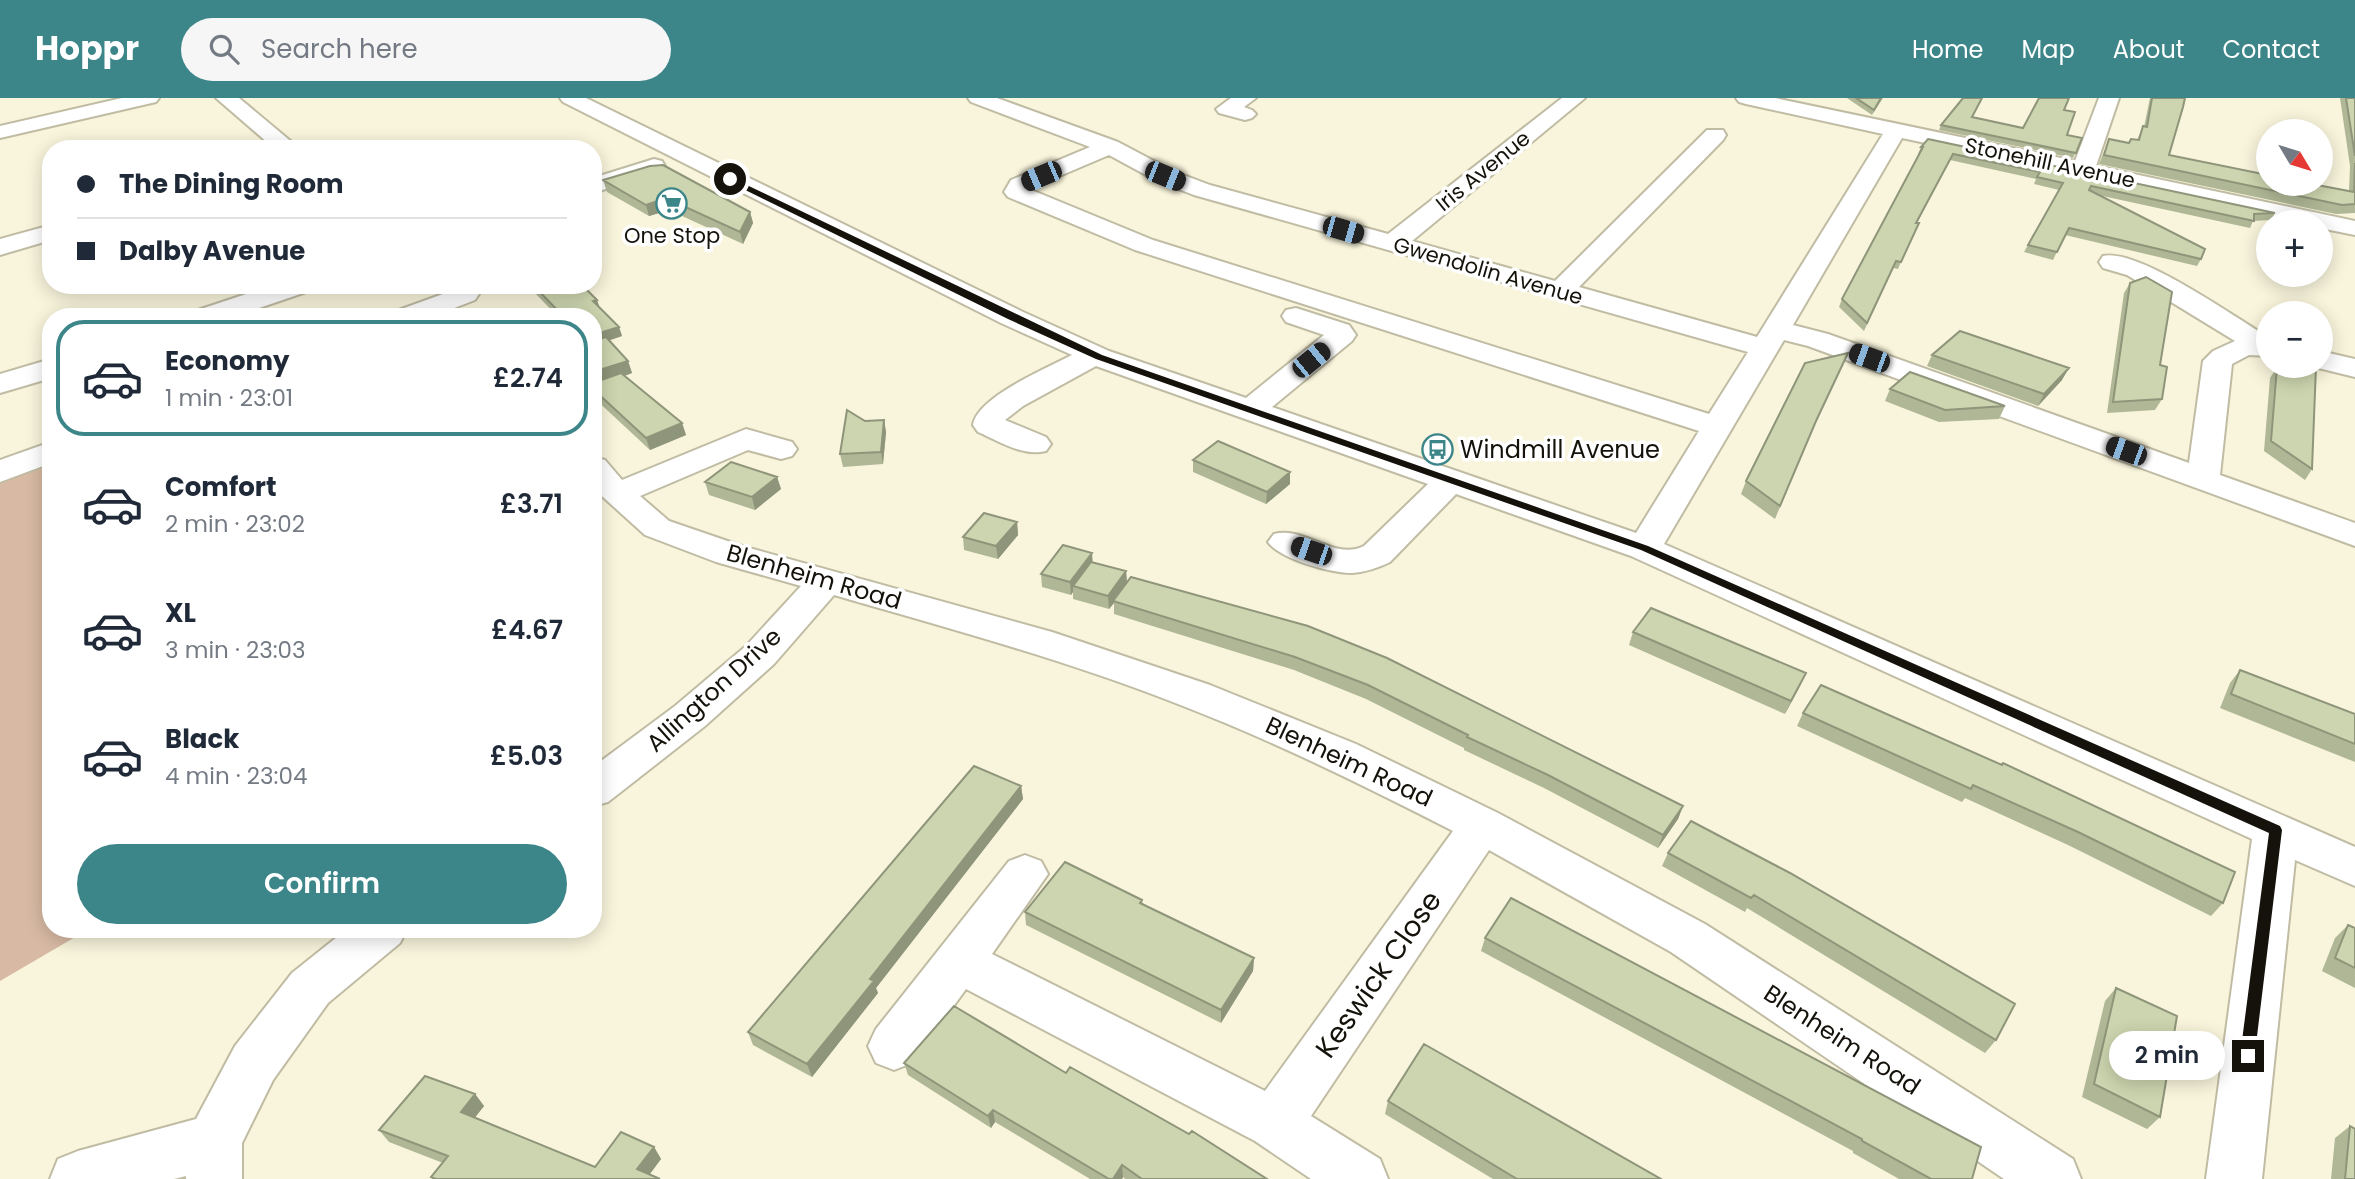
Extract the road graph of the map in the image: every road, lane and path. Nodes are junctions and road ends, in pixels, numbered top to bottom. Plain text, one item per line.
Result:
1 (149, 98) edge
2 (226, 98) edge
3 (570, 98) edge
4 (978, 98) edge
5 (1575, 98) edge
6 (1746, 98) edge
7 (2109, 98) edge
8 (1805, 104) edge
9 (1896, 130) junction
10 (0, 132) edge
11 (1715, 135) dead end
12 (278, 140) edge
13 (1110, 147) junction
14 (683, 156) junction
15 (2083, 170) junction
16 (602, 183) edge
17 (2355, 228) edge
18 (42, 235) edge
19 (1392, 244) junction
20 (0, 247) edge
21 (2135, 267) dead end
22 (1560, 291) junction
23 (273, 294) edge
24 (450, 294) edge
25 (462, 294) edge
26 (232, 308) edge
27 (423, 308) edge
28 (475, 308) edge
29 (1287, 313) dead end
30 (1771, 339) junction
31 (2256, 341) edge
32 (2256, 347) edge
33 (1094, 355) junction
34 (2333, 363) edge
35 (2355, 368) edge
36 (42, 371) edge
37 (0, 384) edge
38 (1249, 411) junction
39 (1718, 427) junction
40 (1035, 444) dead end
41 (781, 449) dead end
42 (42, 456) edge
43 (0, 472) edge
44 (602, 477) edge
45 (2203, 479) junction
46 (1451, 480) junction
47 (617, 494) junction
48 (2355, 535) edge
49 (1286, 542) dead end
50 (1644, 548) junction
51 (827, 580) junction
52 (602, 783) edge
53 (1482, 825) junction
54 (2276, 830) junction
55 (2355, 868) edge
56 (1024, 874) dead end
57 (372, 938) edge
58 (958, 961) junction
59 (894, 1045) dead end
60 (1274, 1123) junction
61 (214, 1160) edge
62 (78, 1179) edge
63 (1360, 1179) edge
64 (2053, 1179) edge
65 (2234, 1179) edge

1 - 10 street
2 - 12 street
3 - 14 street
4 - 13 street, Gwendolin Avenue
5 - 19 street, Iris Avenue
6 - 8 street, Stonehill Avenue
7 - 15 street
8 - 9 street, Stonehill Avenue
9 - 15 street, Stonehill Avenue
9 - 30 street
11 - 22 street
13 - 19 street, Gwendolin Avenue
13 - 39 street
14 - 16 street
14 - 33 street
15 - 17 street, Stonehill Avenue
18 - 20 street
19 - 22 street, Gwendolin Avenue
21 - 31 street
22 - 30 street, Gwendolin Avenue
23 - 26 street
24 - 27 street
25 - 28 street
29 - 38 street
30 - 39 street
30 - 45 street, Gwendolin Avenue
32 - 45 street
33 - 38 street
33 - 40 street
34 - 35 street
36 - 37 street
38 - 46 street
39 - 50 street
41 - 47 street
42 - 43 street
44 - 47 street, Blenheim Road
45 - 48 street, Gwendolin Avenue
46 - 49 street
46 - 50 street
47 - 51 street, Blenheim Road
50 - 54 street
51 - 52 street, Allington Drive
51 - 53 street, Blenheim Road
53 - 60 street, Keswick Close
53 - 64 street, Blenheim Road
54 - 55 street
54 - 65 street
56 - 58 street
57 - 61 street
58 - 59 street
58 - 60 street
60 - 63 street
61 - 62 street

